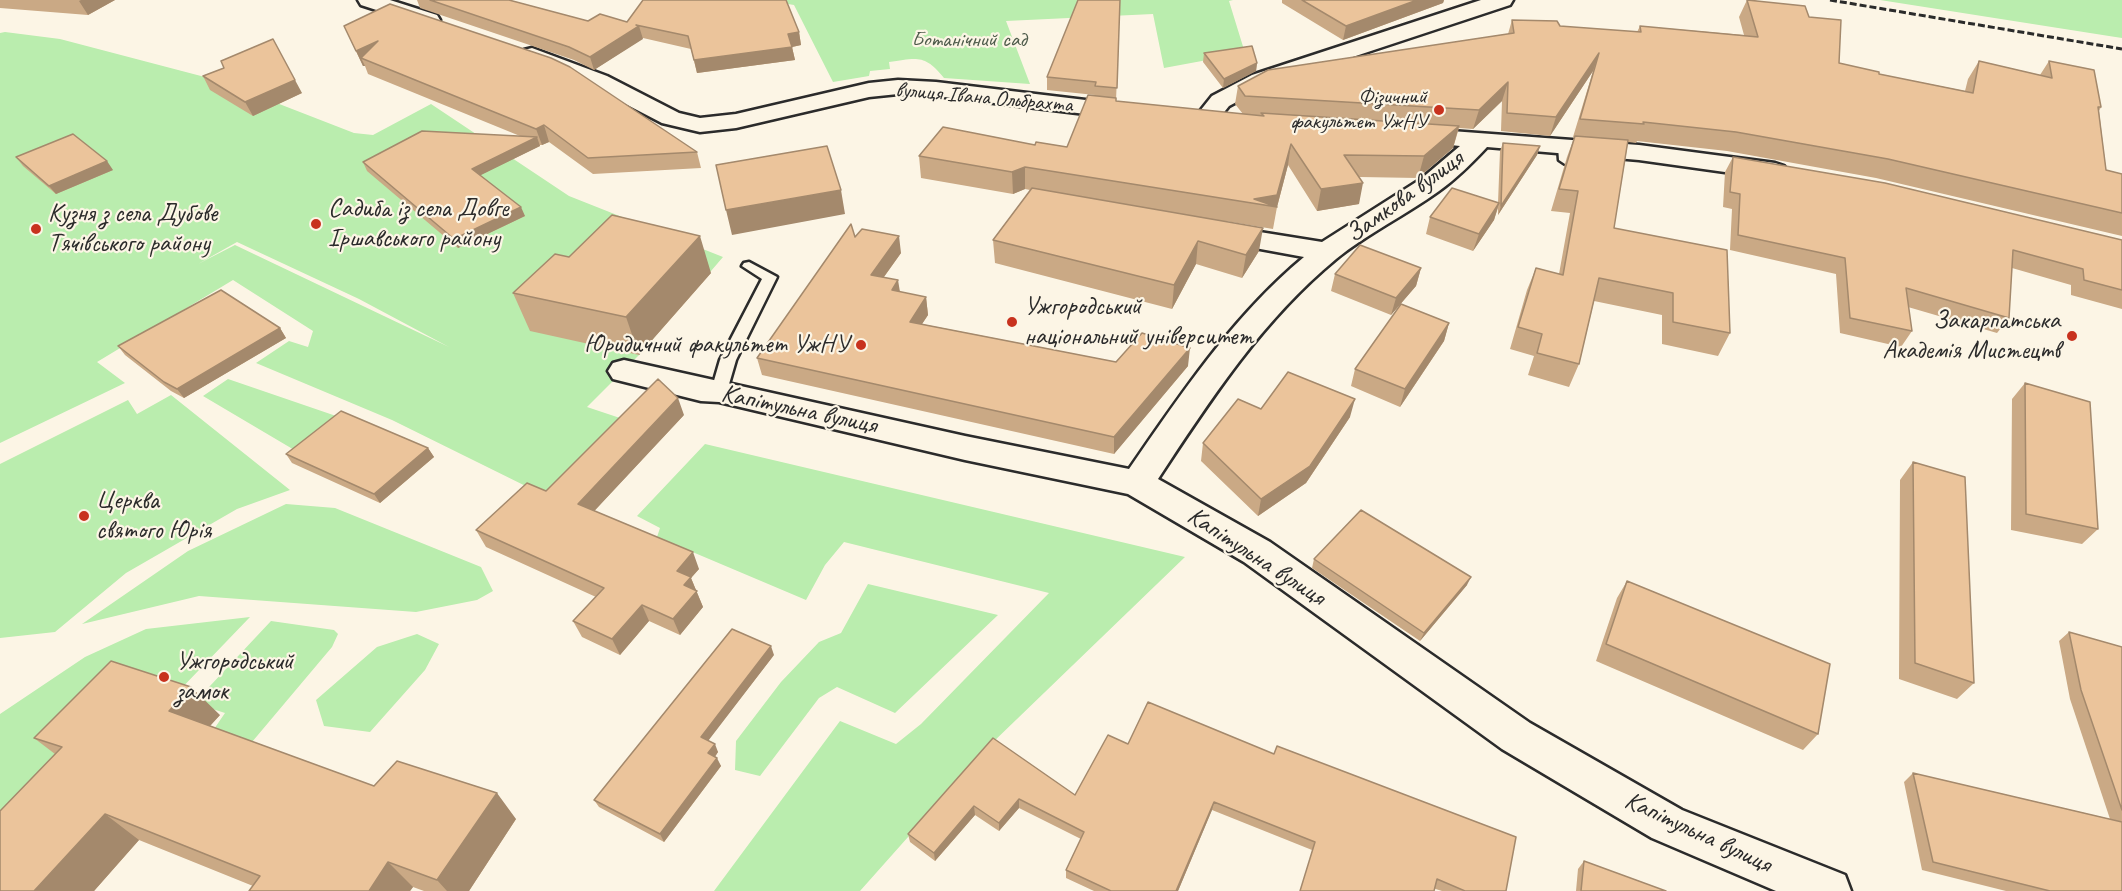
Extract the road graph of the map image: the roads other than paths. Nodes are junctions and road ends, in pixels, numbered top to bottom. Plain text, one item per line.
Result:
1 (369, 0) edge
2 (1502, 0) edge
3 (455, 29) edge
4 (510, 48) edge
5 (1146, 114) edge
6 (1228, 123) edge
7 (1384, 134) edge
8 (1481, 140) junction
9 (1797, 175) edge
10 (1193, 229) edge
11 (1326, 252) junction
12 (749, 266) dead end
13 (624, 371) dead end
14 (710, 390) junction
15 (1137, 483) junction
16 (1829, 891) edge

1 - 3 street
2 - 6 street
4 - 5 street, вулиця Івана Ольбрахта
7 - 8 street
8 - 9 street
8 - 11 street, Замкова вулиця
10 - 11 street, Замкова вулиця
11 - 15 street, Замкова вулиця
12 - 14 lane
13 - 14 street, Капітульна вулиця
14 - 15 street, Капітульна вулиця
15 - 16 street, Капітульна вулиця

